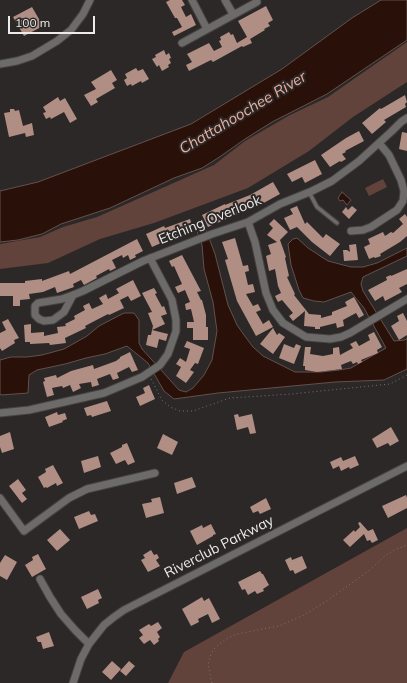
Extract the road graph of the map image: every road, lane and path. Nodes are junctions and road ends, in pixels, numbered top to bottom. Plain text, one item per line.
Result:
1 (90, 0) edge
2 (192, 0) edge
3 (225, 0) edge
4 (257, 2) dead end
5 (233, 14) junction
6 (207, 29) junction
7 (182, 44) dead end
8 (0, 64) edge
9 (407, 118) edge
10 (379, 143) junction
11 (309, 192) junction
12 (248, 222) junction
13 (336, 222) dead end
14 (351, 231) dead end
15 (150, 258) junction
16 (73, 295) junction
17 (407, 299) edge
18 (148, 373) junction
19 (407, 375) edge
20 (0, 408) edge
21 (4, 413) edge
22 (407, 466) edge
23 (155, 473) dead end
24 (0, 498) edge
25 (407, 545) edge
26 (40, 579) dead end
27 (89, 644) junction
28 (73, 683) edge
29 (212, 683) edge

1 - 8 street
2 - 6 street
3 - 5 street
4 - 5 street
5 - 6 street
6 - 7 street
9 - 10 street, Etching Overlook
10 - 11 street, Etching Overlook
10 - 14 street
11 - 12 street, Etching Overlook
11 - 13 lane
12 - 15 street, Etching Overlook
12 - 17 street
15 - 16 street, Etching Overlook
15 - 18 street
16 - 16 street, Etching Overlook
18 - 19 path
18 - 21 street
20 - 21 street
22 - 27 street, Riverclub Parkway
23 - 24 street
25 - 29 path
26 - 27 street
27 - 28 street, Riverclub Parkway

